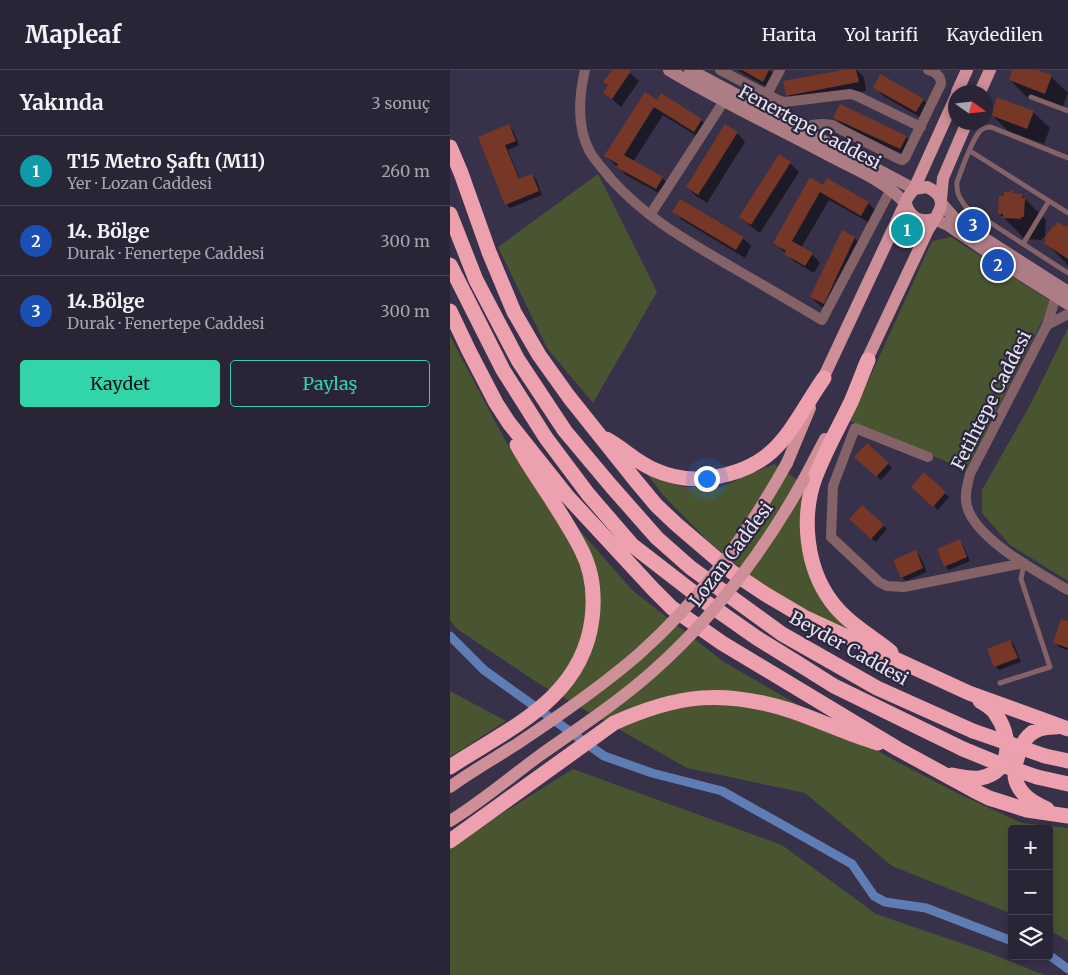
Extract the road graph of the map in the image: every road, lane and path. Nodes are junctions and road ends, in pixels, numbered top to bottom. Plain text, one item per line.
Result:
1 (585, 70) edge
2 (669, 70) edge
3 (690, 70) edge
4 (720, 70) edge
5 (780, 70) edge
6 (928, 70) edge
7 (967, 70) edge
8 (990, 70) edge
9 (960, 85) edge
10 (983, 85) edge
11 (767, 94) junction
12 (1031, 97) dead end
13 (724, 101) junction
14 (1068, 111) edge
15 (948, 112) edge
16 (921, 127) junction
17 (800, 130) junction
18 (963, 130) edge
19 (450, 146) edge
20 (970, 151) junction
21 (1068, 158) edge
22 (949, 162) junction
23 (963, 168) junction
24 (891, 189) junction
25 (914, 189) junction
26 (1049, 201) junction
27 (941, 202) junction
28 (906, 204) junction
29 (1068, 213) edge
30 (450, 214) edge
31 (650, 215) junction
32 (934, 219) junction
33 (1024, 244) junction
34 (450, 264) edge
35 (1068, 273) edge
36 (1062, 294) edge
37 (1068, 304) edge
38 (450, 311) edge
39 (1068, 314) edge
40 (1047, 325) junction
41 (868, 360) junction
42 (824, 378) junction
43 (509, 423) junction
44 (597, 433) junction
45 (928, 457) dead end
46 (1024, 563) junction
47 (1068, 590) edge
48 (906, 664) junction
49 (1000, 683) dead end
50 (969, 693) junction
51 (1064, 728) edge
52 (898, 749) junction
53 (1068, 761) edge
54 (450, 767) edge
55 (940, 772) junction
56 (1068, 784) edge
57 (450, 787) edge
58 (1065, 816) edge
59 (450, 821) edge
60 (450, 840) edge

1 - 31 street
2 - 13 street, Fenertepe Caddesi
3 - 17 street, Fenertepe Caddesi
4 - 11 street
5 - 11 street
6 - 16 street
7 - 9 main road
8 - 10 main road
11 - 16 street
12 - 14 lane
13 - 24 street, Fenertepe Caddesi
13 - 31 street
15 - 25 main road
16 - 17 street
17 - 25 street, Fenertepe Caddesi
18 - 22 main road
19 - 44 highway
20 - 21 lane
20 - 23 lane
20 - 26 lane
22 - 23 lane
22 - 27 main road
23 - 33 lane
24 - 28 street, Fenertepe Caddesi
24 - 31 street
25 - 27 main road
25 - 28 main road
26 - 29 lane
26 - 33 lane
27 - 32 main road
27 - 36 street
28 - 32 main road
28 - 42 main road, Lozan Caddesi
30 - 53 highway, Beyder Caddesi, bridge
32 - 36 street
32 - 41 main road, Lozan Caddesi
33 - 35 lane
34 - 56 highway, Beyder Caddesi, bridge
36 - 37 street
36 - 40 street, Fetihtepe Caddesi
38 - 43 highway
39 - 40 street
40 - 46 street, Fetihtepe Caddesi
41 - 48 highway
41 - 59 main road, Lozan Caddesi, bridge
42 - 44 highway
42 - 57 main road, Lozan Caddesi, bridge
43 - 52 highway
43 - 54 highway
44 - 48 highway
45 - 46 street
46 - 47 street, Fetihtepe Caddesi
46 - 49 lane
48 - 50 highway
50 - 51 highway
50 - 55 highway
51 - 58 highway
52 - 55 highway
52 - 60 highway
55 - 58 highway

